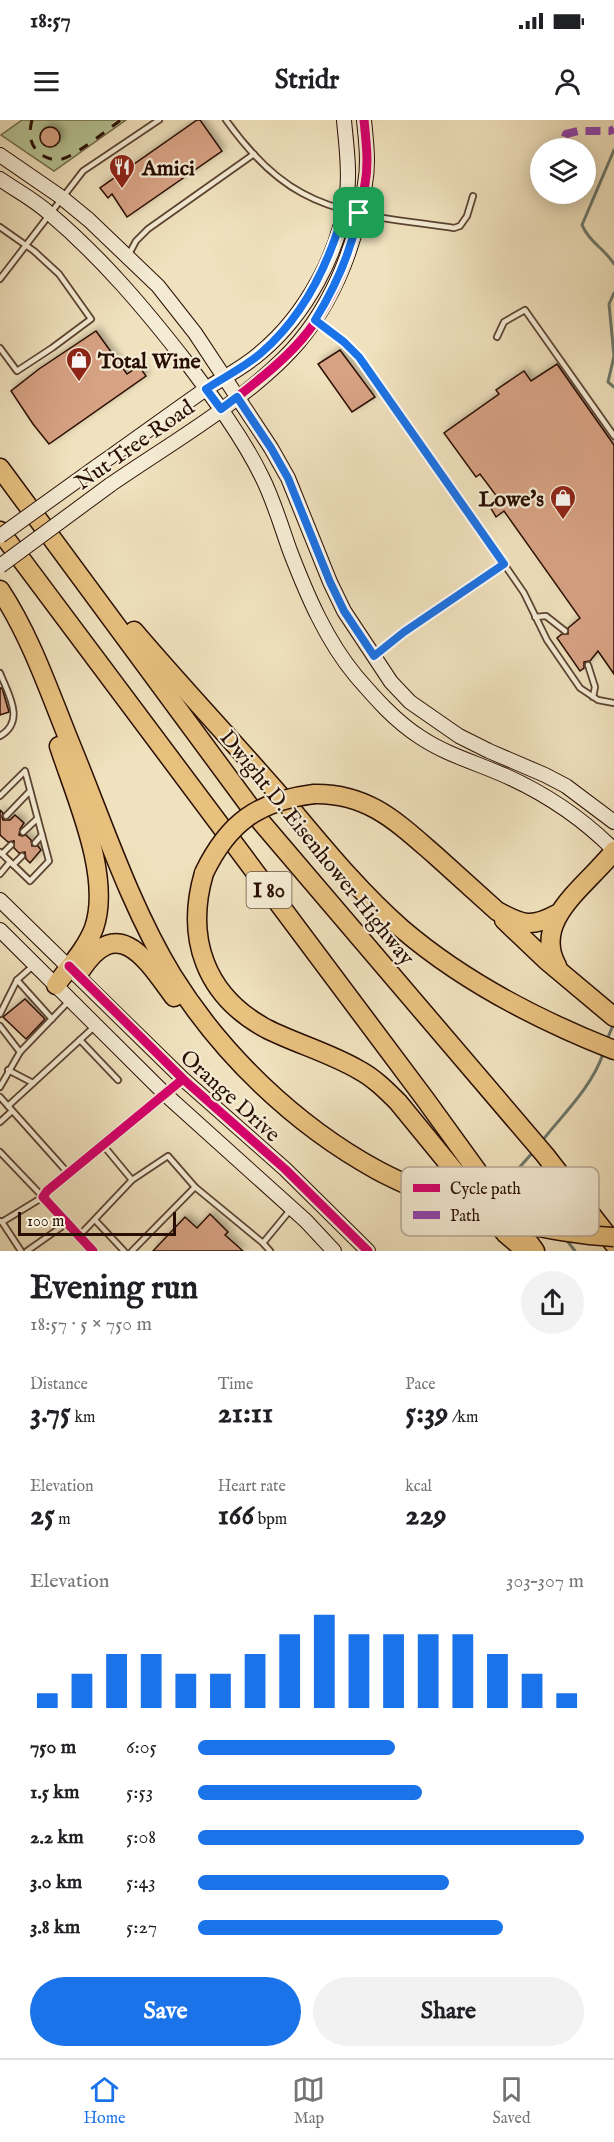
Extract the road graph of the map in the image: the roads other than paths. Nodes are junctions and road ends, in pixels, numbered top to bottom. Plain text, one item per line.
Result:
1 (159, 120) edge
2 (226, 120) edge
3 (344, 120) edge
4 (364, 120) edge
5 (254, 154) junction
6 (0, 155) edge
7 (0, 179) edge
8 (473, 196) dead end
9 (61, 197) junction
10 (344, 210) junction
11 (359, 213) junction
12 (51, 214) junction
13 (0, 227) edge
14 (26, 246) junction
15 (128, 256) junction
16 (0, 279) edge
17 (315, 320) junction
18 (497, 337) dead end
19 (0, 348) edge
20 (224, 377) junction
21 (206, 389) junction
22 (237, 397) junction
23 (221, 409) junction
24 (614, 436) edge
25 (0, 468) edge
26 (28, 506) junction
27 (0, 531) edge
28 (0, 536) edge
29 (504, 564) junction
30 (0, 566) edge
31 (0, 590) edge
32 (535, 616) junction
33 (565, 631) dead end
34 (29, 644) junction
35 (374, 656) junction
36 (588, 665) dead end
37 (0, 673) edge
38 (593, 697) junction
39 (614, 703) edge
40 (0, 736) edge
41 (30, 791) junction
42 (0, 796) edge
43 (6, 816) dead end
44 (37, 819) junction
45 (614, 822) edge
46 (24, 832) dead end
47 (42, 835) junction
48 (35, 843) dead end
49 (11, 845) dead end
50 (614, 850) edge
51 (1, 853) edge
52 (22, 856) dead end
53 (12, 863) junction
54 (0, 874) edge
55 (0, 900) edge
56 (497, 911) junction
57 (557, 914) junction
58 (3, 936) edge
59 (35, 964) junction
60 (558, 968) junction
61 (73, 970) junction
62 (17, 981) junction
63 (64, 993) junction
64 (0, 1014) edge
65 (612, 1016) edge
66 (52, 1019) junction
67 (96, 1025) junction
68 (0, 1026) edge
69 (80, 1040) junction
70 (607, 1047) edge
71 (20, 1052) junction
72 (8, 1070) junction
73 (183, 1079) junction
74 (118, 1080) dead end
75 (33, 1083) junction
76 (0, 1087) edge
77 (165, 1094) junction
78 (0, 1097) edge
79 (8, 1106) junction
80 (12, 1111) junction
81 (0, 1122) edge
82 (307, 1124) junction
83 (103, 1145) junction
84 (0, 1152) edge
85 (451, 1167) edge
86 (474, 1167) edge
87 (554, 1167) edge
88 (68, 1174) junction
89 (132, 1180) junction
90 (401, 1182) edge
91 (195, 1187) junction
92 (43, 1197) junction
93 (292, 1208) junction
94 (95, 1220) junction
95 (1, 1221) edge
96 (67, 1223) junction
97 (599, 1225) edge
98 (599, 1235) edge
99 (79, 1236) junction
100 (508, 1236) edge
101 (524, 1236) edge
102 (614, 1237) edge
103 (264, 1243) junction
104 (614, 1244) edge
105 (21, 1251) edge
106 (27, 1251) edge
107 (93, 1251) edge
108 (124, 1251) edge
109 (132, 1251) edge
110 (270, 1251) edge
111 (334, 1251) edge
112 (368, 1251) edge
113 (526, 1251) edge
114 (535, 1251) edge

1 - 9 lane
2 - 5 lane
3 - 10 main road, Nut Tree Road
4 - 11 main road, Nut Tree Road
5 - 10 lane
5 - 15 lane
6 - 9 main road
7 - 12 main road
8 - 11 lane
9 - 12 lane
9 - 15 main road
10 - 11 lane
10 - 20 main road, Nut Tree Road
11 - 17 main road, Nut Tree Road
12 - 14 lane
12 - 21 main road
13 - 14 lane
14 - 16 lane
14 - 19 lane
15 - 20 main road
17 - 22 main road, Nut Tree Road
17 - 29 lane
18 - 24 lane
20 - 21 main road, Nut Tree Road
20 - 22 main road
21 - 23 main road
21 - 28 main road, Nut Tree Road, bridge
22 - 23 main road, Nut Tree Road
22 - 35 main road
23 - 30 main road, Nut Tree Road, bridge
23 - 50 main road
25 - 26 highway, Dwight D. Eisenhower Highway / I 80
26 - 70 highway
26 - 87 highway, Dwight D. Eisenhower Highway / I 80
27 - 86 highway, I 80
29 - 32 lane
29 - 35 lane
31 - 34 highway
32 - 33 lane
32 - 38 lane
34 - 61 highway
34 - 82 highway
35 - 45 main road
36 - 38 lane
37 - 40 lane
38 - 39 lane
41 - 42 lane
41 - 43 lane
41 - 44 lane
44 - 46 lane
44 - 47 lane
47 - 48 lane
47 - 53 lane
49 - 51 lane
50 - 57 highway
51 - 53 lane
52 - 53 lane
53 - 54 lane
55 - 61 main road, Orange Drive
56 - 57 highway
56 - 60 highway
56 - 85 highway, bridge
57 - 60 highway
58 - 59 main road, Orange Drive
59 - 62 lane
59 - 63 main road, Orange Drive
60 - 65 highway
61 - 63 highway
61 - 73 main road, Orange Drive
61 - 82 highway
62 - 64 lane
62 - 66 lane
63 - 66 lane
63 - 67 main road, Orange Drive
66 - 71 lane
67 - 69 lane
67 - 77 main road, Orange Drive
68 - 71 lane
69 - 74 lane
69 - 75 lane
71 - 72 lane
72 - 75 lane
72 - 76 lane
73 - 77 street
73 - 112 main road, Orange Drive
75 - 79 lane
77 - 83 street
77 - 93 main road, Orange Drive
78 - 79 lane
79 - 80 lane
80 - 81 lane
80 - 88 lane
82 - 90 highway, bridge
83 - 88 street
83 - 89 lane
84 - 92 lane
88 - 92 street
89 - 91 lane
89 - 94 lane
91 - 103 lane
91 - 109 lane
92 - 95 lane
92 - 96 street
93 - 103 lane
93 - 111 main road, Orange Drive
94 - 99 lane
94 - 108 lane
95 - 105 lane
96 - 99 street
96 - 106 lane
97 - 104 highway, Dwight D. Eisenhower Highway / I 80
98 - 102 highway, bridge
99 - 107 street
100 - 113 highway, bridge
101 - 114 highway, I 80
103 - 110 lane

